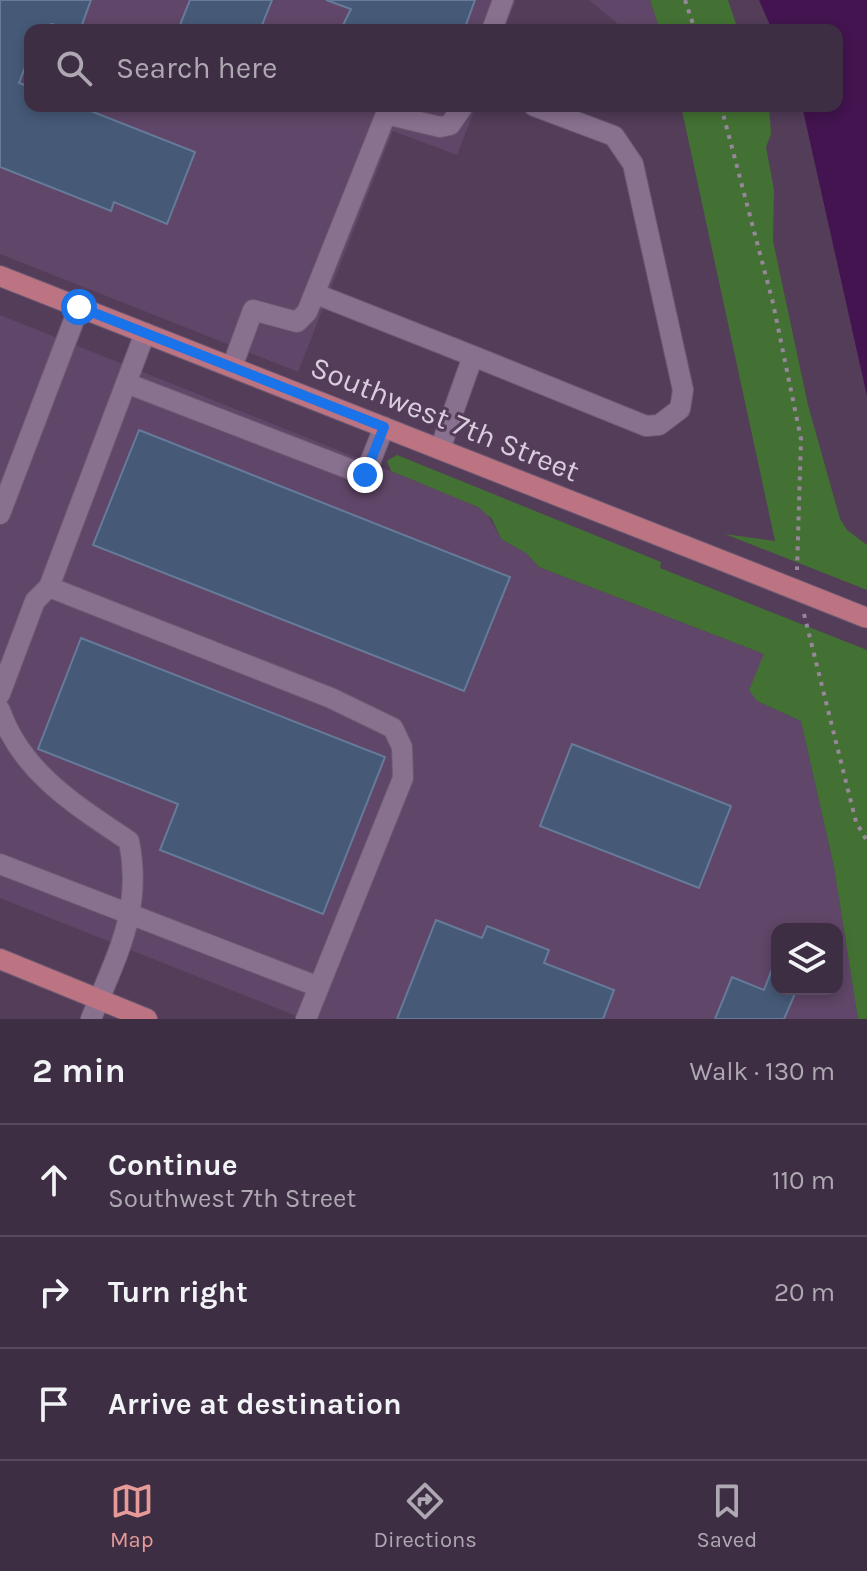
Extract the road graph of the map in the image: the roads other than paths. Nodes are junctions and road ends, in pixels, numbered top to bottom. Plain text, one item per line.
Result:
1 (503, 0) edge
2 (494, 24) edge
3 (459, 112) edge
4 (550, 112) edge
5 (0, 276) edge
6 (316, 294) junction
7 (79, 307) junction
8 (145, 333) junction
9 (473, 356) junction
10 (232, 367) junction
11 (126, 383) junction
12 (384, 427) junction
13 (440, 449) junction
14 (0, 514) edge
15 (49, 587) junction
16 (867, 618) edge
17 (0, 694) edge
18 (1, 717) edge
19 (0, 864) edge
20 (132, 914) junction
21 (0, 959) edge
22 (319, 987) junction
23 (95, 1009) edge
24 (147, 1019) edge
25 (306, 1019) edge

1 - 2 lane
3 - 6 lane
4 - 9 lane
5 - 7 main road, Southwest 7th Street
6 - 9 lane
6 - 10 lane
7 - 8 main road, Southwest 7th Street
7 - 14 lane
8 - 10 main road, Southwest 7th Street
8 - 11 lane
9 - 13 lane
10 - 12 main road, Southwest 7th Street
11 - 12 lane
11 - 15 lane
12 - 13 main road, Southwest 7th Street
13 - 16 main road, Southwest 7th Street, bridge
15 - 17 lane
15 - 22 lane
18 - 20 lane
19 - 20 lane
20 - 22 lane
20 - 23 lane
21 - 23 main road
22 - 25 lane
23 - 24 main road

